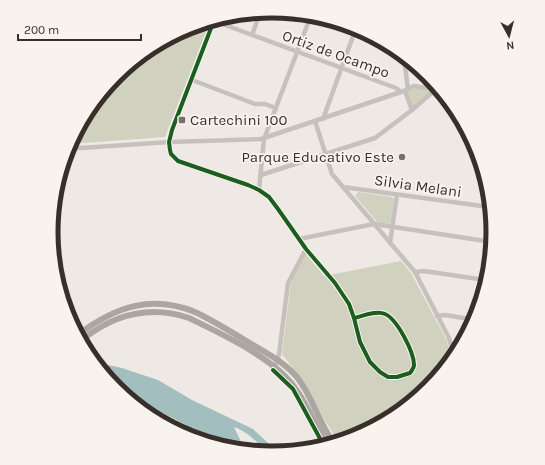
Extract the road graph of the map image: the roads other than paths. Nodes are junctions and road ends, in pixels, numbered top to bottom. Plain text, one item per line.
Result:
1 (258, 18) edge
2 (309, 21) edge
3 (219, 25) edge
4 (213, 26) edge
5 (354, 34) edge
6 (252, 35) junction
7 (297, 52) junction
8 (404, 63) edge
9 (341, 68) junction
10 (192, 80) junction
11 (432, 89) edge
12 (405, 90) junction
13 (435, 92) edge
14 (276, 108) junction
15 (412, 110) junction
16 (323, 119) junction
17 (315, 122) junction
18 (264, 139) junction
19 (169, 142) junction
20 (75, 148) edge
21 (325, 155) junction
22 (261, 175) junction
23 (343, 187) junction
24 (259, 190) junction
25 (397, 195) junction
26 (485, 207) edge
27 (374, 224) junction
28 (392, 227) junction
29 (299, 239) junction
30 (487, 241) edge
31 (390, 243) junction
32 (306, 249) junction
33 (415, 272) junction
34 (482, 280) edge
35 (437, 316) junction
36 (354, 318) junction
37 (469, 319) edge
38 (82, 331) edge
39 (85, 337) edge
40 (453, 349) edge
41 (278, 360) junction
42 (275, 367) junction
43 (331, 439) edge
44 (325, 441) edge

1 - 6 street
2 - 7 street
3 - 6 street, Ortiz de Ocampo
4 - 10 street
5 - 9 street
6 - 7 street, Ortiz de Ocampo
7 - 9 street, Ortiz de Ocampo
7 - 14 street
8 - 12 street
9 - 12 street, Ortiz de Ocampo
9 - 16 street
10 - 14 street
10 - 19 street
11 - 12 street
12 - 15 street
12 - 16 street
13 - 15 street
14 - 18 street
15 - 21 street
16 - 17 street
17 - 18 street
17 - 21 street
18 - 19 street
18 - 22 street
19 - 20 street
19 - 24 street
21 - 22 street
21 - 23 street
22 - 24 street
23 - 25 street, Silvia Melani
23 - 27 street
24 - 29 street
25 - 26 street, Silvia Melani
25 - 28 street
27 - 28 street
27 - 29 street
27 - 31 street
28 - 30 street
28 - 31 street
29 - 32 street
31 - 33 street
32 - 36 street
32 - 41 street
33 - 34 street
33 - 35 street
35 - 37 street
35 - 40 street
36 - 36 street
38 - 41 main road
39 - 42 main road
41 - 42 street
41 - 43 main road
42 - 44 main road

